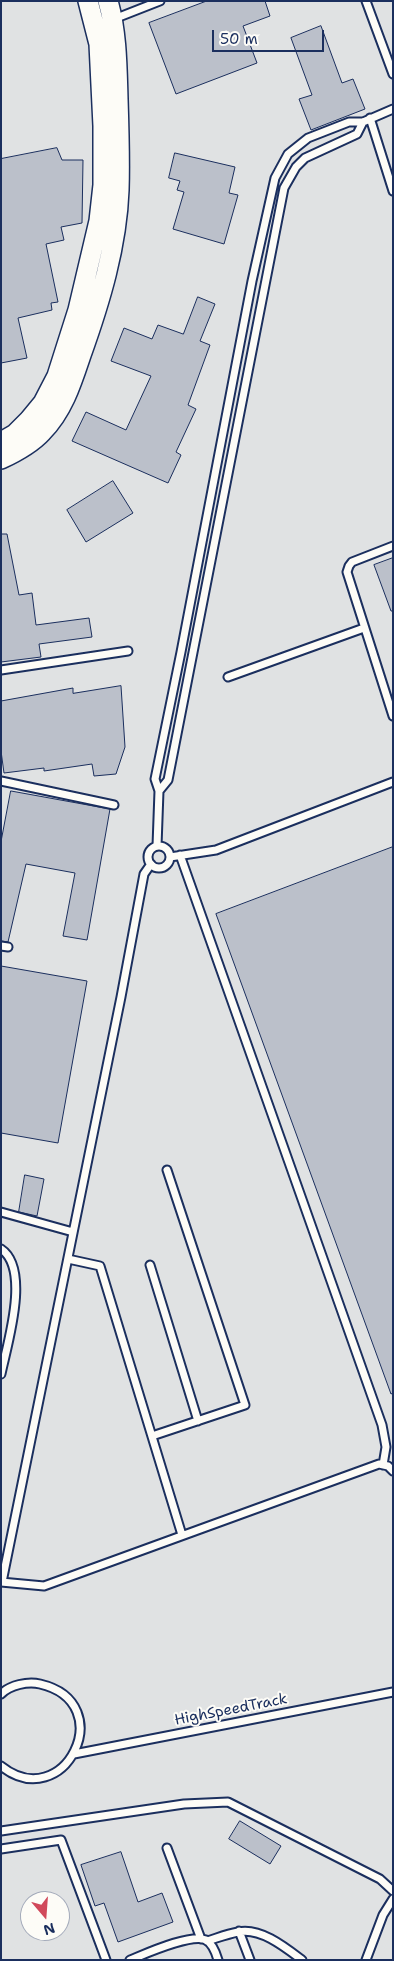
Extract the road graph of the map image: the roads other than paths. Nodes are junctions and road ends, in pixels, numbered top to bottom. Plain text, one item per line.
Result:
1 (88, 1) edge
2 (108, 1) edge
3 (160, 1) edge
4 (366, 1) edge
5 (111, 20) junction
6 (393, 74) edge
7 (393, 109) edge
8 (370, 118) junction
9 (363, 122) junction
10 (393, 191) edge
11 (1, 442) edge
12 (1, 459) edge
13 (393, 546) edge
14 (364, 628) junction
15 (128, 651) dead end
16 (1, 670) edge
17 (228, 677) dead end
18 (393, 716) edge
19 (1, 781) edge
20 (393, 782) edge
21 (159, 791) junction
22 (114, 805) dead end
23 (157, 846) junction
24 (180, 855) junction
25 (170, 857) junction
26 (151, 864) junction
27 (167, 1170) dead end
28 (1, 1212) edge
29 (73, 1232) junction
30 (1, 1249) edge
31 (68, 1259) junction
32 (150, 1265) dead end
33 (1, 1374) edge
34 (198, 1421) junction
35 (152, 1436) junction
36 (383, 1465) junction
37 (393, 1471) edge
38 (182, 1535) junction
39 (1, 1582) edge
40 (393, 1692) edge
41 (1, 1694) edge
42 (74, 1754) junction
43 (1, 1766) edge
44 (1, 1831) edge
45 (166, 1848) dead end
46 (1, 1849) edge
47 (393, 1891) edge
48 (393, 1899) edge
49 (239, 1931) junction
50 (204, 1940) junction
51 (106, 1960) edge
52 (130, 1960) edge
53 (218, 1960) edge
54 (250, 1960) edge
55 (302, 1960) edge
56 (366, 1960) edge

1 - 11 street
2 - 5 street
3 - 5 lane
4 - 6 lane
5 - 12 street
7 - 8 lane
8 - 9 lane
8 - 10 lane
9 - 21 lane
9 - 21 lane
13 - 14 lane
14 - 17 lane
14 - 18 lane
15 - 16 lane
19 - 22 lane
20 - 24 lane
21 - 23 lane
23 - 25 lane
23 - 26 lane
24 - 25 lane
24 - 36 lane
25 - 26 lane
26 - 29 lane
27 - 34 lane
28 - 29 lane
29 - 31 lane
30 - 33 lane
31 - 35 lane
31 - 39 lane
32 - 34 lane
34 - 35 lane
35 - 38 lane
36 - 37 lane
36 - 38 lane
38 - 39 lane
40 - 42 lane, HighSpeedTrack
41 - 42 lane
42 - 43 lane
44 - 47 lane
45 - 50 lane
46 - 51 lane
48 - 56 lane
49 - 50 lane
49 - 54 lane
49 - 55 lane
50 - 52 lane
50 - 53 lane

